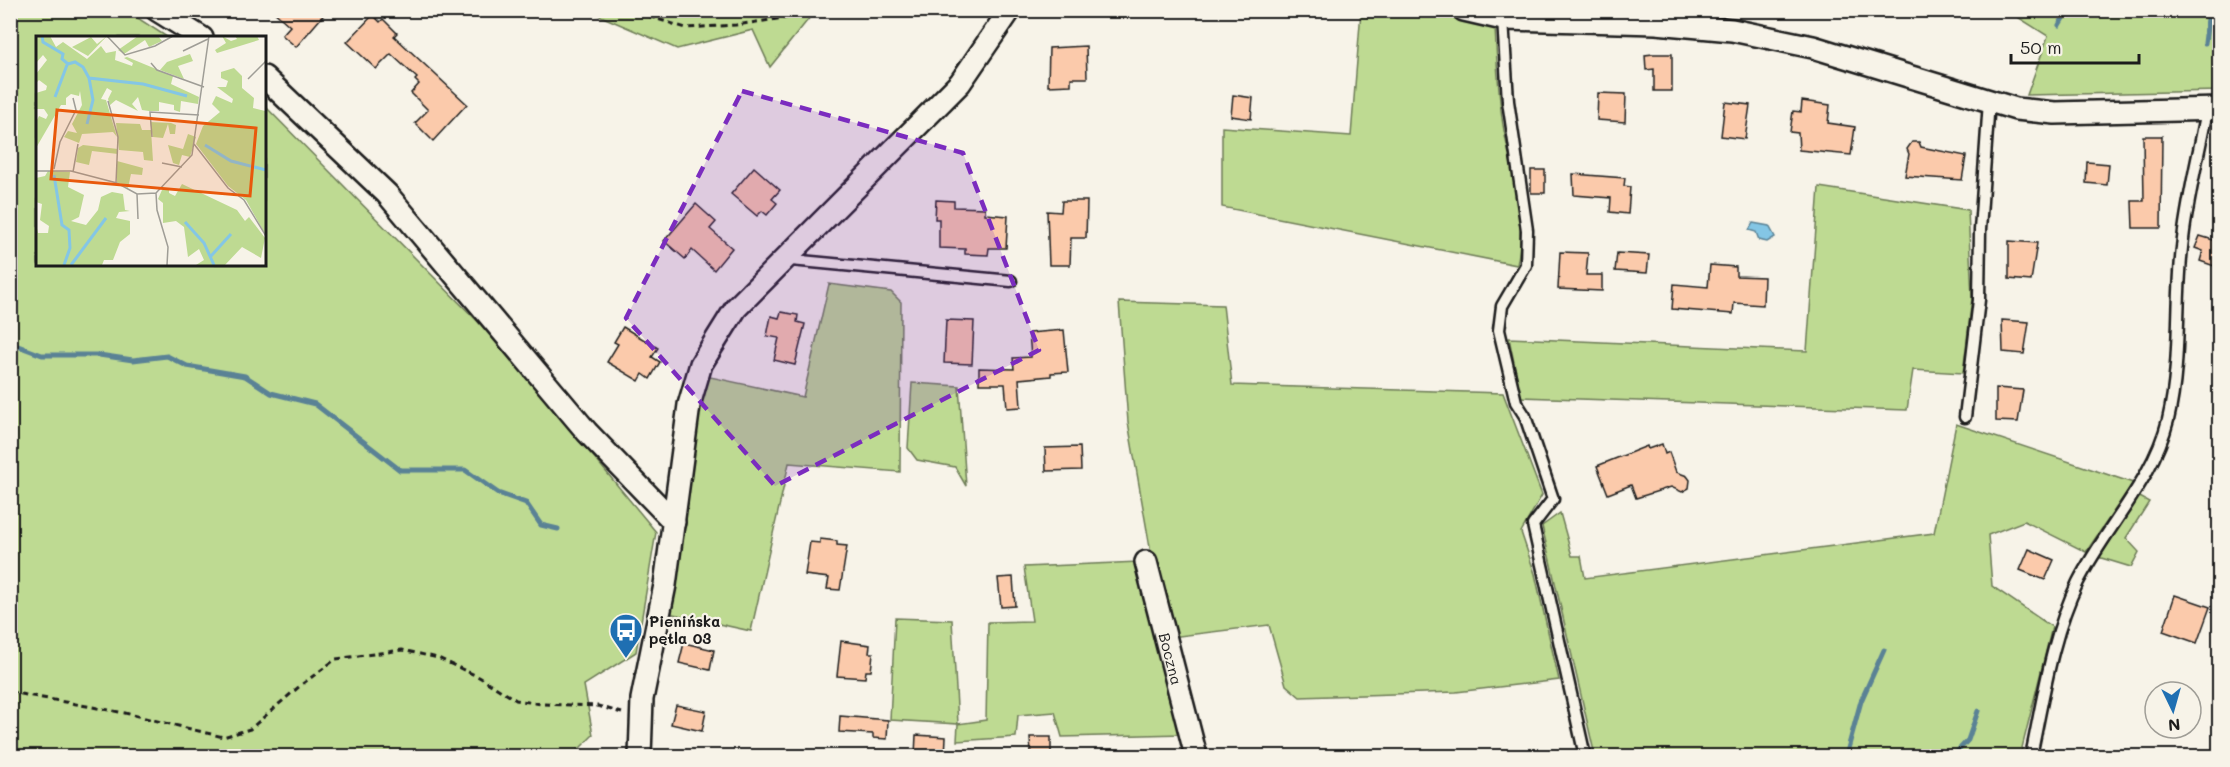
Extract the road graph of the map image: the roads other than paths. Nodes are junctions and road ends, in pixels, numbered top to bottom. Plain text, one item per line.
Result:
1 (157, 10) edge
2 (1010, 10) edge
3 (1464, 10) edge
4 (1503, 19) junction
5 (199, 36) edge
6 (266, 79) edge
7 (1989, 101) junction
8 (2213, 110) edge
9 (786, 257) junction
10 (1011, 281) dead end
11 (1965, 417) dead end
12 (674, 522) junction
13 (1146, 562) dead end
14 (640, 756) edge
15 (1196, 756) edge
16 (1585, 756) edge
17 (2031, 756) edge

1 - 5 street
2 - 9 street
3 - 4 street
4 - 7 street
4 - 16 lane
6 - 12 street
7 - 8 street
7 - 11 lane
8 - 17 lane
9 - 10 lane
9 - 12 street
12 - 14 street
13 - 15 street, Boczna

